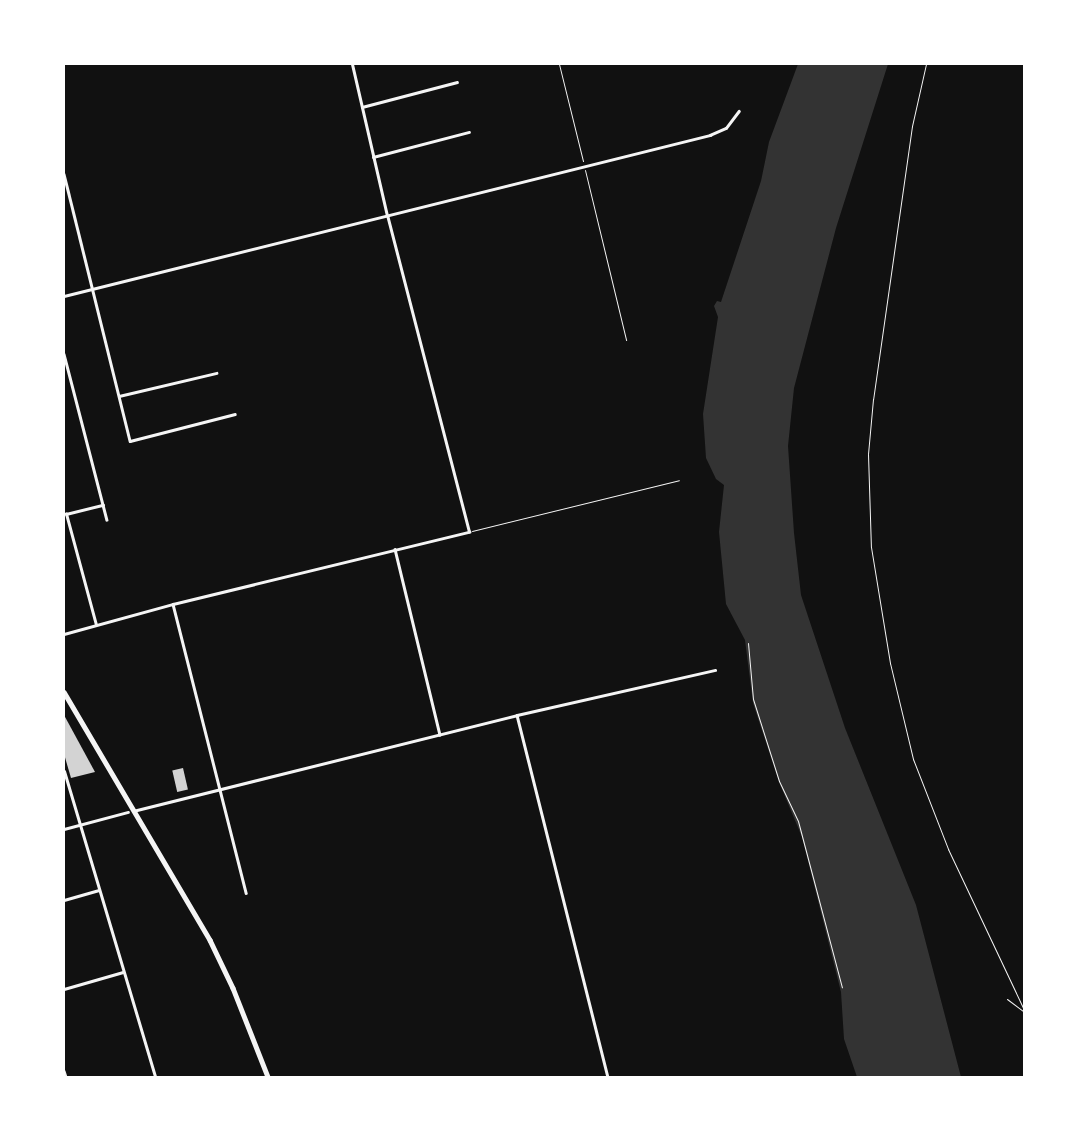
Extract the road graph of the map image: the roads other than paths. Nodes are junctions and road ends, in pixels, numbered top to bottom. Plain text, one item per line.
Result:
1 (352, 64) edge
2 (457, 82) dead end
3 (362, 107) junction
4 (739, 111) dead end
5 (469, 132) dead end
6 (373, 157) junction
7 (64, 174) edge
8 (387, 216) junction
9 (94, 288) junction
10 (64, 296) edge
11 (64, 354) edge
12 (216, 373) dead end
13 (119, 396) junction
14 (235, 414) dead end
15 (102, 505) junction
16 (107, 520) dead end
17 (395, 549) junction
18 (173, 604) junction
19 (96, 625) junction
20 (64, 634) edge
21 (714, 670) dead end
22 (64, 692) edge
23 (517, 715) junction
24 (440, 735) junction
25 (64, 771) edge
26 (220, 788) junction
27 (130, 812) junction
28 (80, 825) junction
29 (64, 830) edge
30 (98, 890) junction
31 (246, 893) dead end
32 (64, 900) edge
33 (123, 972) junction
34 (64, 988) edge
35 (64, 1071) edge
36 (66, 1077) edge
37 (155, 1077) edge
38 (268, 1077) edge
39 (608, 1077) edge

1 - 3 street
2 - 3 street
3 - 6 street
4 - 8 street
5 - 6 street
6 - 8 street
7 - 9 street
8 - 9 street
8 - 17 street
9 - 10 street
9 - 13 street
11 - 15 street
12 - 13 street
13 - 14 street
15 - 16 street
15 - 19 street
17 - 18 street
17 - 24 street
18 - 19 street
18 - 26 street
19 - 20 street
21 - 23 street
22 - 27 main road
23 - 24 street
23 - 39 street
24 - 26 street
25 - 28 street
26 - 27 street
26 - 31 street
27 - 28 street
27 - 38 main road
28 - 29 street
28 - 30 street
30 - 32 street
30 - 33 street
33 - 34 street
33 - 37 street
35 - 36 street

